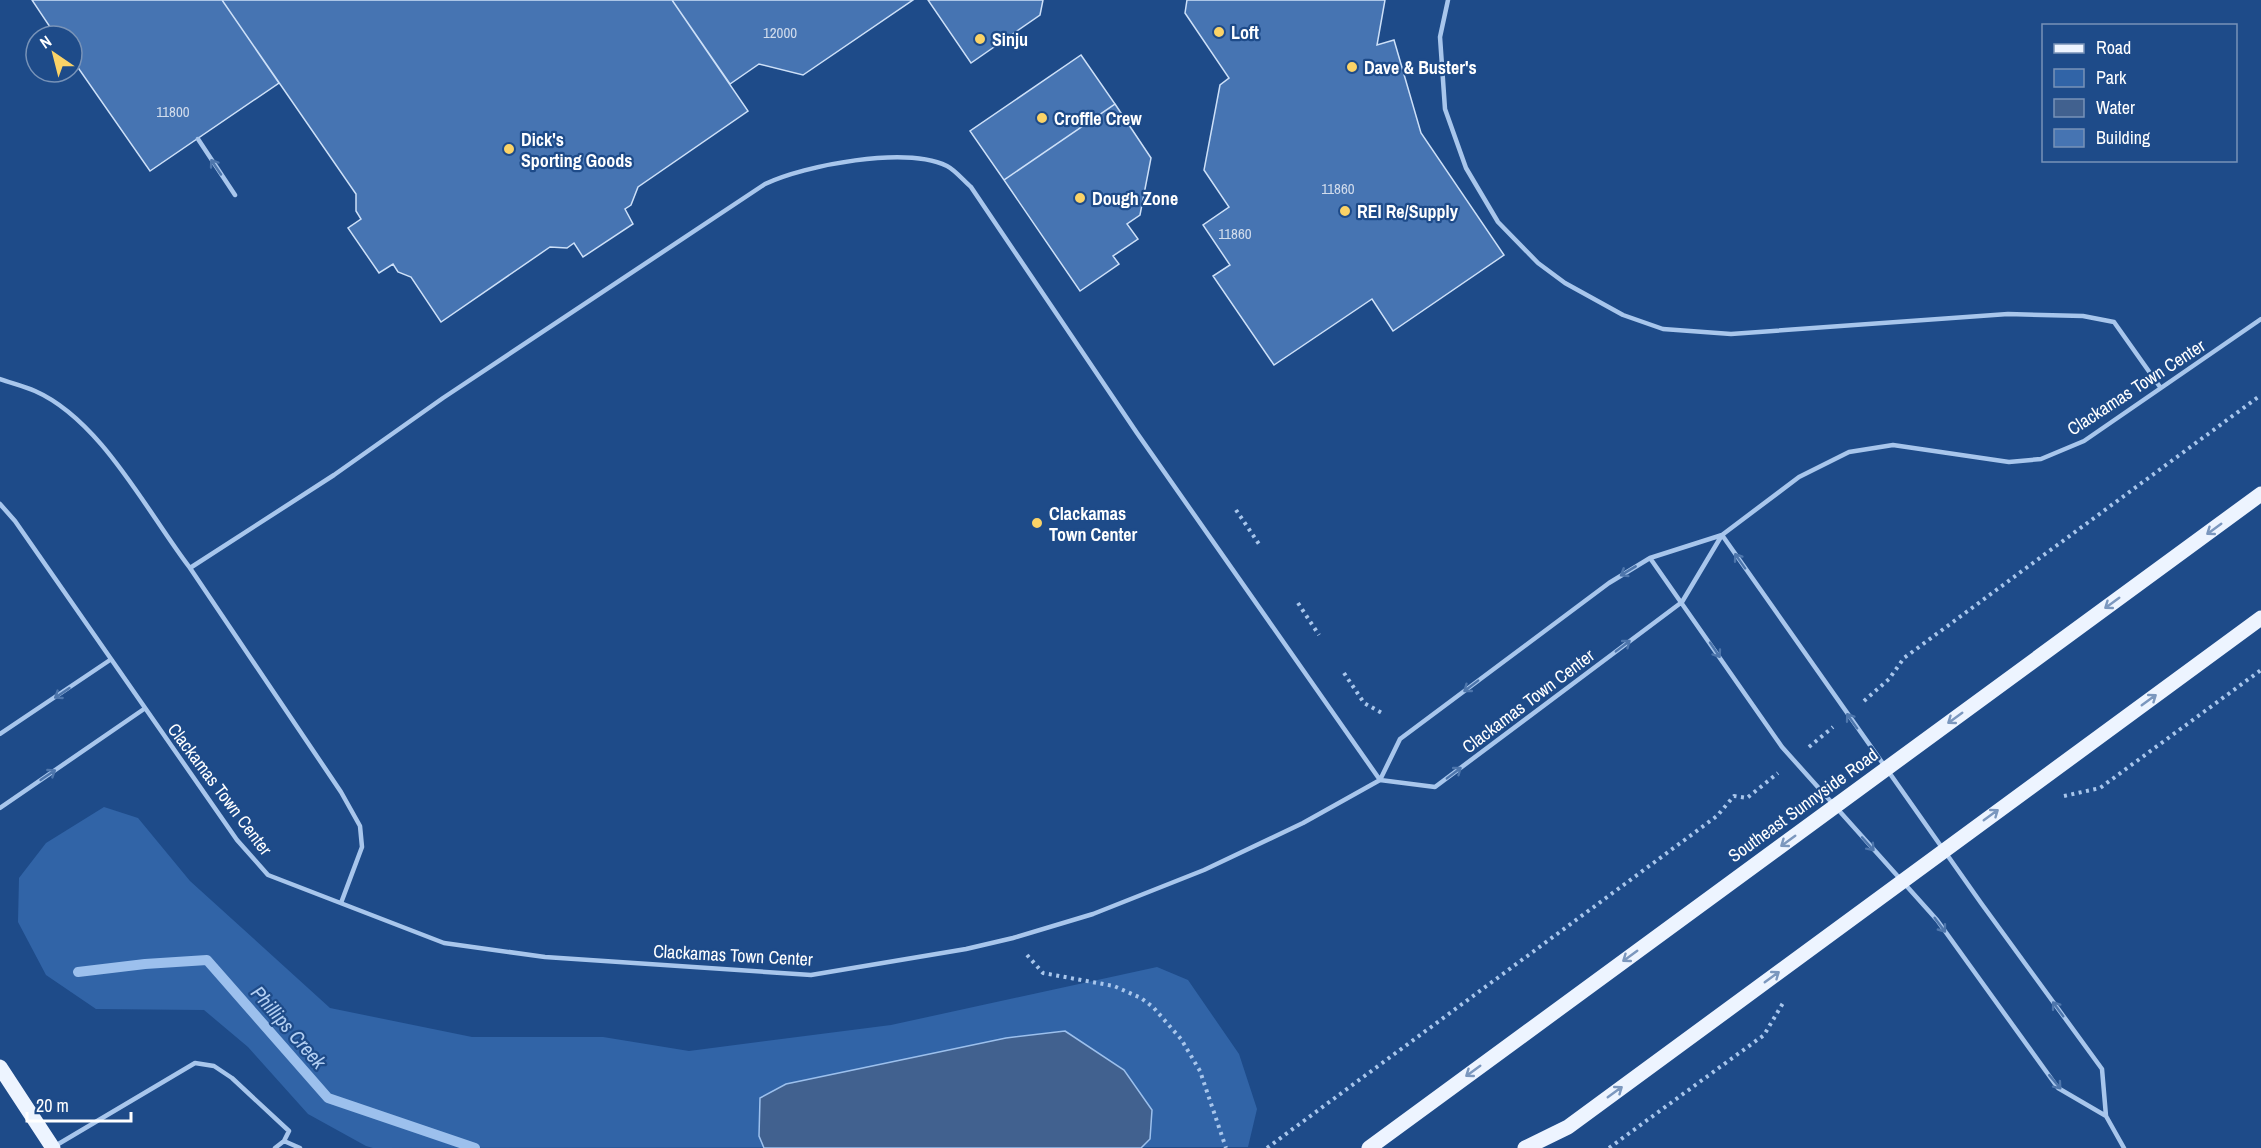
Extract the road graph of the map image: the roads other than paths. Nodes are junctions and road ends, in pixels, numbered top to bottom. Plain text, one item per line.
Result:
1 (1448, 0) edge
2 (198, 139) dead end
3 (235, 195) dead end
4 (2261, 319) edge
5 (0, 380) edge
6 (2160, 387) junction
7 (2261, 494) edge
8 (0, 504) edge
9 (1722, 535) junction
10 (1650, 558) junction
11 (189, 568) junction
12 (1682, 602) junction
13 (2261, 618) edge
14 (111, 660) junction
15 (144, 709) junction
16 (0, 734) edge
17 (1886, 768) junction
18 (1380, 780) junction
19 (1835, 806) junction
20 (0, 808) edge
21 (1944, 850) junction
22 (1902, 881) junction
23 (341, 903) junction
24 (0, 1067) edge
25 (2106, 1116) junction
26 (284, 1142) junction
27 (52, 1148) edge
28 (274, 1148) edge
29 (300, 1148) edge
30 (1369, 1148) edge
31 (1525, 1148) edge
32 (2124, 1148) edge

1 - 6 lane
3 -> 2 lane
4 - 6 lane, Clackamas Town Center
5 - 11 lane
6 - 9 lane, Clackamas Town Center
7 -> 17 main road, Southeast Sunnyside Road
8 - 14 lane, Clackamas Town Center
9 - 10 lane, Clackamas Town Center
9 - 12 lane, Clackamas Town Center
17 -> 9 lane
10 - 12 lane
10 -> 18 lane, Clackamas Town Center
11 - 18 lane
11 - 23 lane
18 -> 12 lane, Clackamas Town Center
12 -> 19 lane
21 -> 13 main road
14 - 15 lane, Clackamas Town Center
14 -> 16 lane
20 -> 15 lane
15 - 23 lane, Clackamas Town Center
17 - 19 main road, Southeast Sunnyside Road
17 - 21 lane
18 - 23 lane, Clackamas Town Center
19 -> 22 lane
19 -> 30 main road, Southeast Sunnyside Road
21 - 22 main road
25 -> 21 lane
22 -> 25 lane
31 -> 22 main road
24 - 27 main road
25 - 32 lane
26 - 27 lane
26 - 28 lane
26 - 29 lane

